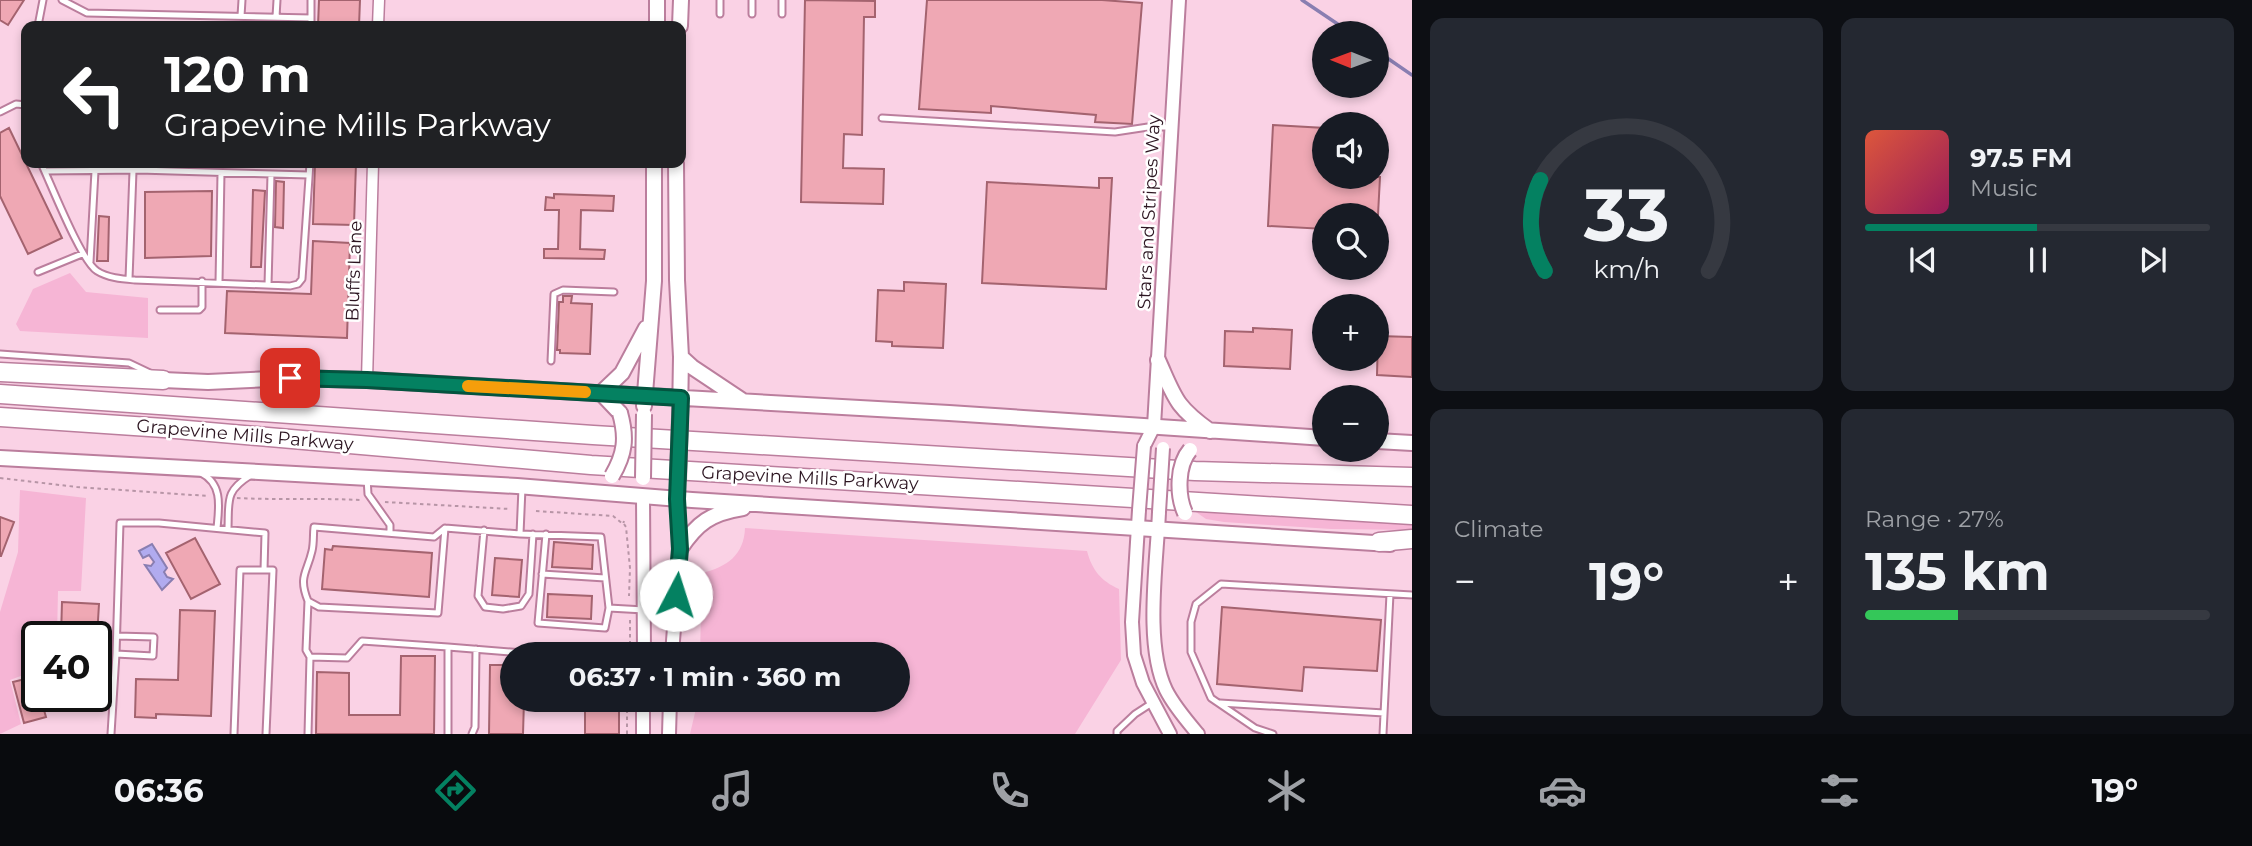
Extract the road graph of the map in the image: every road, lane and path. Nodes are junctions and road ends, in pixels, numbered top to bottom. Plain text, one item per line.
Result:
1 (43, 0) edge
2 (62, 0) edge
3 (242, 0) edge
4 (276, 0) edge
5 (311, 0) edge
6 (379, 0) edge
7 (657, 0) edge
8 (681, 0) edge
9 (720, 0) edge
10 (752, 0) edge
11 (782, 0) edge
12 (1179, 0) edge
13 (720, 14) dead end
14 (752, 14) dead end
15 (782, 14) dead end
16 (241, 16) junction
17 (276, 17) junction
18 (311, 18) joint
19 (39, 21) edge
20 (378, 21) edge
21 (657, 21) edge
22 (680, 21) edge
23 (21, 104) edge
24 (0, 112) edge
25 (882, 118) dead end
26 (1171, 127) junction
27 (44, 168) edge
28 (310, 168) edge
29 (373, 168) edge
30 (654, 168) edge
31 (676, 168) edge
32 (133, 170) junction
33 (45, 171) junction
34 (95, 171) junction
35 (221, 173) junction
36 (271, 174) junction
37 (309, 175) junction
38 (82, 254) junction
39 (90, 262) junction
40 (38, 272) dead end
41 (129, 279) junction
42 (202, 281) junction
43 (219, 282) junction
44 (268, 285) junction
45 (614, 292) dead end
46 (160, 310) dead end
47 (651, 317) junction
48 (0, 354) edge
49 (681, 358) junction
50 (1158, 360) junction
51 (551, 361) dead end
52 (0, 372) edge
53 (163, 380) junction
54 (367, 380) junction
55 (601, 393) junction
56 (0, 394) edge
57 (644, 397) junction
58 (681, 398) junction
59 (744, 402) junction
60 (0, 417) edge
61 (1154, 426) junction
62 (1212, 432) junction
63 (1312, 437) edge
64 (1389, 442) edge
65 (1412, 443) edge
66 (0, 458) edge
67 (189, 467) junction
68 (257, 472) junction
69 (1412, 477) edge
70 (0, 478) edge
71 (367, 478) junction
72 (523, 487) junction
73 (587, 491) junction
74 (212, 496) dead end
75 (643, 496) junction
76 (233, 497) dead end
77 (677, 499) junction
78 (365, 500) dead end
79 (381, 501) dead end
80 (769, 505) junction
81 (510, 509) dead end
82 (536, 511) dead end
83 (1412, 515) edge
84 (217, 527) junction
85 (228, 528) junction
86 (445, 528) junction
87 (1138, 528) junction
88 (484, 530) junction
89 (1158, 530) junction
90 (1199, 532) junction
91 (390, 533) junction
92 (520, 534) junction
93 (533, 534) junction
94 (546, 534) junction
95 (1412, 539) edge
96 (1379, 542) junction
97 (1412, 547) edge
98 (680, 549) junction
99 (264, 570) junction
100 (542, 574) junction
101 (605, 578) junction
102 (1390, 594) junction
103 (1412, 595) edge
104 (629, 596) dead end
105 (308, 601) junction
106 (609, 608) junction
107 (644, 610) junction
108 (630, 620) dead end
109 (117, 636) junction
110 (630, 642) edge
111 (643, 642) edge
112 (673, 642) edge
113 (448, 647) junction
114 (476, 649) junction
115 (500, 651) edge
116 (116, 654) junction
117 (310, 657) junction
118 (1152, 703) junction
119 (1218, 703) junction
120 (627, 712) edge
121 (643, 712) edge
122 (670, 712) edge
123 (1384, 713) junction
124 (111, 734) edge
125 (234, 734) edge
126 (266, 734) edge
127 (308, 734) edge
128 (447, 734) edge
129 (472, 734) edge
130 (627, 734) edge
131 (643, 734) edge
132 (669, 734) edge
133 (1116, 734) edge
134 (1170, 734) edge
135 (1198, 734) edge
136 (1273, 734) edge
137 (1383, 734) edge

1 - 19 lane
2 - 16 lane
3 - 16 lane
4 - 17 lane
5 - 18 lane
6 - 20 street
7 - 21 main road
8 - 22 main road
9 - 13 lane
10 - 14 lane
11 - 15 lane
12 - 26 street, Stars and Stripes Way
16 - 17 lane
17 - 18 lane
23 - 24 lane
25 - 26 lane
26 - 50 street, Stars and Stripes Way
27 - 33 lane
28 - 37 lane
29 - 54 street, Bluffs Lane
30 - 47 main road
31 - 49 main road
32 - 34 lane
32 - 35 lane
32 - 41 lane
33 - 34 lane
33 - 38 lane
34 - 39 lane
35 - 36 lane
35 - 43 lane
36 - 37 lane
36 - 44 lane
37 - 44 lane
38 - 39 lane
38 - 40 lane
39 - 41 lane
41 - 42 lane
42 - 43 lane
42 - 46 lane
43 - 44 lane
45 - 51 lane
47 - 55 main road
47 - 57 main road
48 - 53 lane
49 - 58 main road
49 - 59 main road
50 - 61 street, Stars and Stripes Way
50 - 62 main road
52 - 53 highway
53 - 54 main road
54 - 55 main road
55 - 57 main road
55 - 73 main road, bridge
56 - 69 highway, Grapevine Mills Parkway
57 - 58 main road
57 - 75 main road, bridge
58 - 59 main road
58 - 77 main road, bridge
59 - 61 main road
60 - 83 highway, Grapevine Mills Parkway
61 - 62 main road
61 - 87 street, Stars and Stripes Way, bridge
61 - 89 street, Stars and Stripes Way, bridge
62 - 63 main road
62 - 90 main road, bridge
64 - 65 main road
66 - 67 main road, Grapevine Mills Parkway
67 - 68 main road, Grapevine Mills Parkway
67 - 84 lane
68 - 71 main road, Grapevine Mills Parkway
68 - 85 lane
70 - 74 path
71 - 72 main road, Grapevine Mills Parkway
71 - 91 lane
72 - 73 main road, Grapevine Mills Parkway
72 - 92 lane
73 - 75 main road, Grapevine Mills Parkway
75 - 77 main road, Grapevine Mills Parkway
75 - 107 street
76 - 78 path
77 - 80 main road, Grapevine Mills Parkway
77 - 98 street
79 - 81 path
80 - 87 main road, Grapevine Mills Parkway
80 - 98 main road
82 - 104 path
84 - 85 lane
84 - 109 lane
85 - 99 lane
86 - 88 lane
86 - 91 lane
86 - 105 lane
87 - 89 main road, Grapevine Mills Parkway
87 - 118 street, Stars and Stripes Way
88 - 92 lane
88 - 93 lane
89 - 90 main road, Grapevine Mills Parkway
89 - 135 street, Stars and Stripes Way
90 - 96 main road, Grapevine Mills Parkway
91 - 105 lane
92 - 93 lane
93 - 94 lane
94 - 100 lane
94 - 101 lane
95 - 96 highway
96 - 97 main road, Grapevine Mills Parkway
98 - 112 street
99 - 125 lane
99 - 126 lane
100 - 101 lane
100 - 106 lane
101 - 106 lane
102 - 103 lane
102 - 119 lane
102 - 123 lane
105 - 117 lane
106 - 107 lane
107 - 111 street
108 - 110 path
109 - 116 lane
109 - 116 lane
113 - 114 lane
113 - 117 lane
113 - 128 lane
114 - 115 lane
114 - 129 lane
116 - 124 lane
117 - 127 lane
118 - 133 lane
118 - 134 street, Stars and Stripes Way
119 - 123 lane
119 - 136 lane
120 - 130 path
121 - 131 street
122 - 132 street
123 - 137 lane

